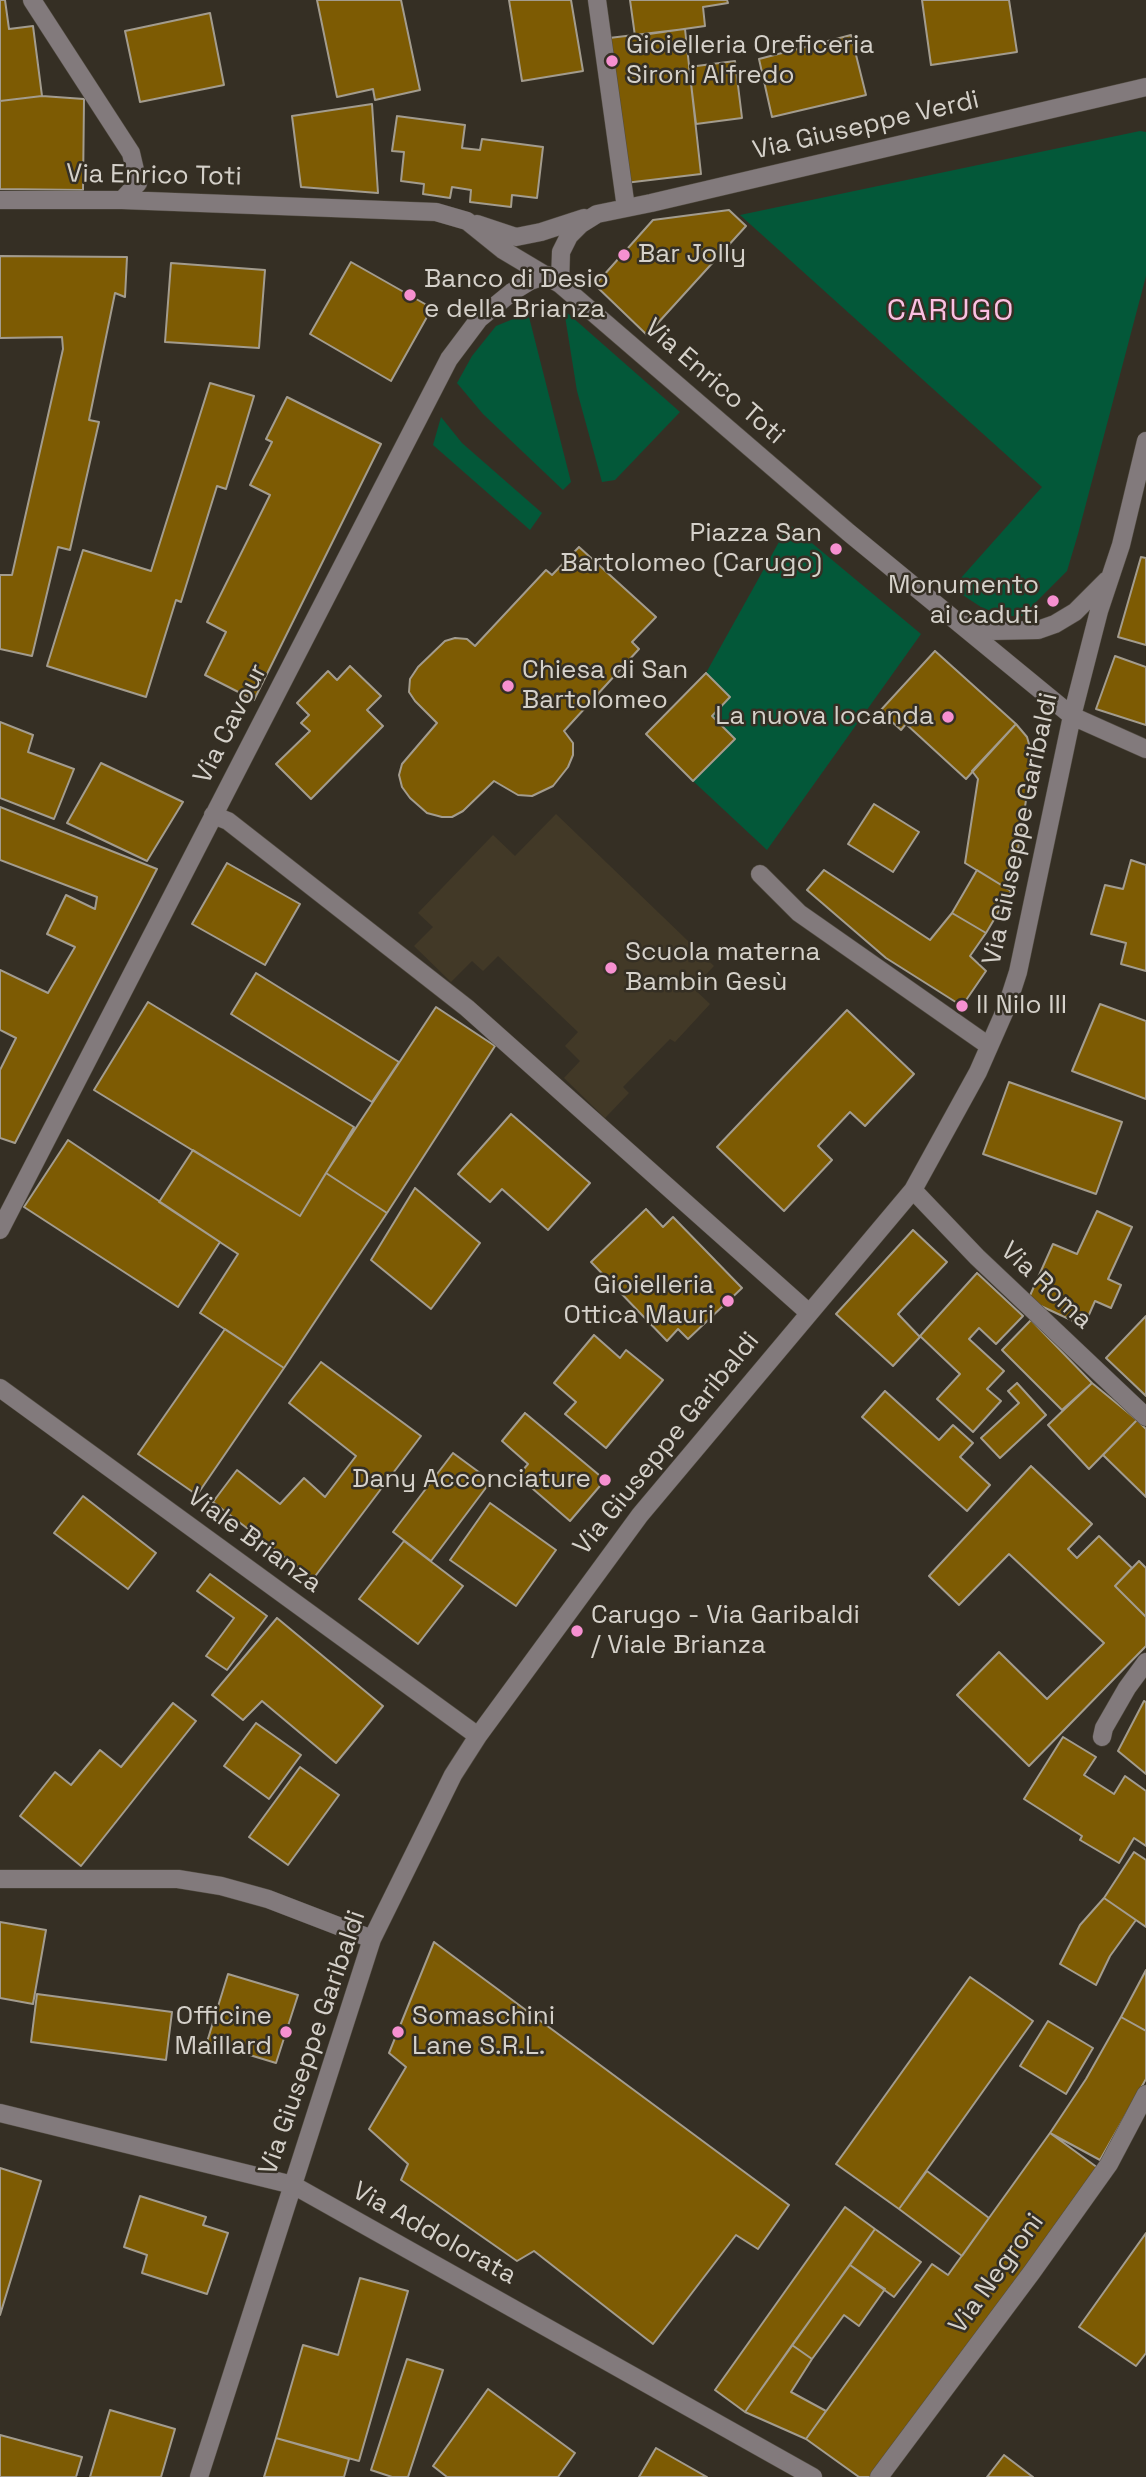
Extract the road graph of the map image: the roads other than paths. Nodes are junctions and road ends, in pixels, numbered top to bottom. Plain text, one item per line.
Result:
1 (32, 0) edge
2 (597, 0) edge
3 (1146, 87) edge
4 (0, 200) edge
5 (122, 200) junction
6 (626, 208) junction
7 (597, 214) junction
8 (467, 220) junction
9 (554, 280) junction
10 (1146, 442) edge
11 (1111, 576) junction
12 (958, 624) junction
13 (1072, 716) junction
14 (1146, 749) edge
15 (214, 815) junction
16 (760, 874) dead end
17 (989, 1046) junction
18 (913, 1190) junction
19 (0, 1230) edge
20 (808, 1312) junction
21 (0, 1388) edge
22 (1146, 1417) edge
23 (1146, 1662) edge
24 (478, 1736) junction
25 (1102, 1737) dead end
26 (0, 1879) edge
27 (372, 1938) junction
28 (1146, 2094) edge
29 (0, 2113) edge
30 (293, 2185) junction
31 (199, 2477) edge
32 (813, 2477) edge
33 (879, 2477) edge

1 - 5 street
2 - 6 street
3 - 6 street, Via Giuseppe Verdi
4 - 5 street, Via Enrico Toti
5 - 8 street, Via Enrico Toti
6 - 7 street, Via Giuseppe Verdi
7 - 8 street, Via Giuseppe Verdi
7 - 9 street, Via Giuseppe Verdi
8 - 9 street, Via Enrico Toti
9 - 12 street, Via Enrico Toti
9 - 15 street, Via Cavour
10 - 11 street, Via Giuseppe Garibaldi
11 - 12 street, Via Enrico Toti
11 - 13 street, Via Giuseppe Garibaldi
12 - 13 street, Via Enrico Toti
13 - 14 street, Via Enrico Toti
13 - 17 street, Via Giuseppe Garibaldi
15 - 19 street, Via Cavour
15 - 20 street
16 - 17 street
17 - 18 street, Via Giuseppe Garibaldi
18 - 20 street, Via Giuseppe Garibaldi
18 - 22 street, Via Roma
20 - 24 street, Via Giuseppe Garibaldi
21 - 24 street, Viale Brianza
23 - 25 street
24 - 27 street, Via Giuseppe Garibaldi
26 - 27 street
27 - 30 street, Via Giuseppe Garibaldi
28 - 33 street, Via Negroni
29 - 30 street, Via Addolorata
30 - 31 street, Via Giuseppe Garibaldi
30 - 32 street, Via Addolorata

